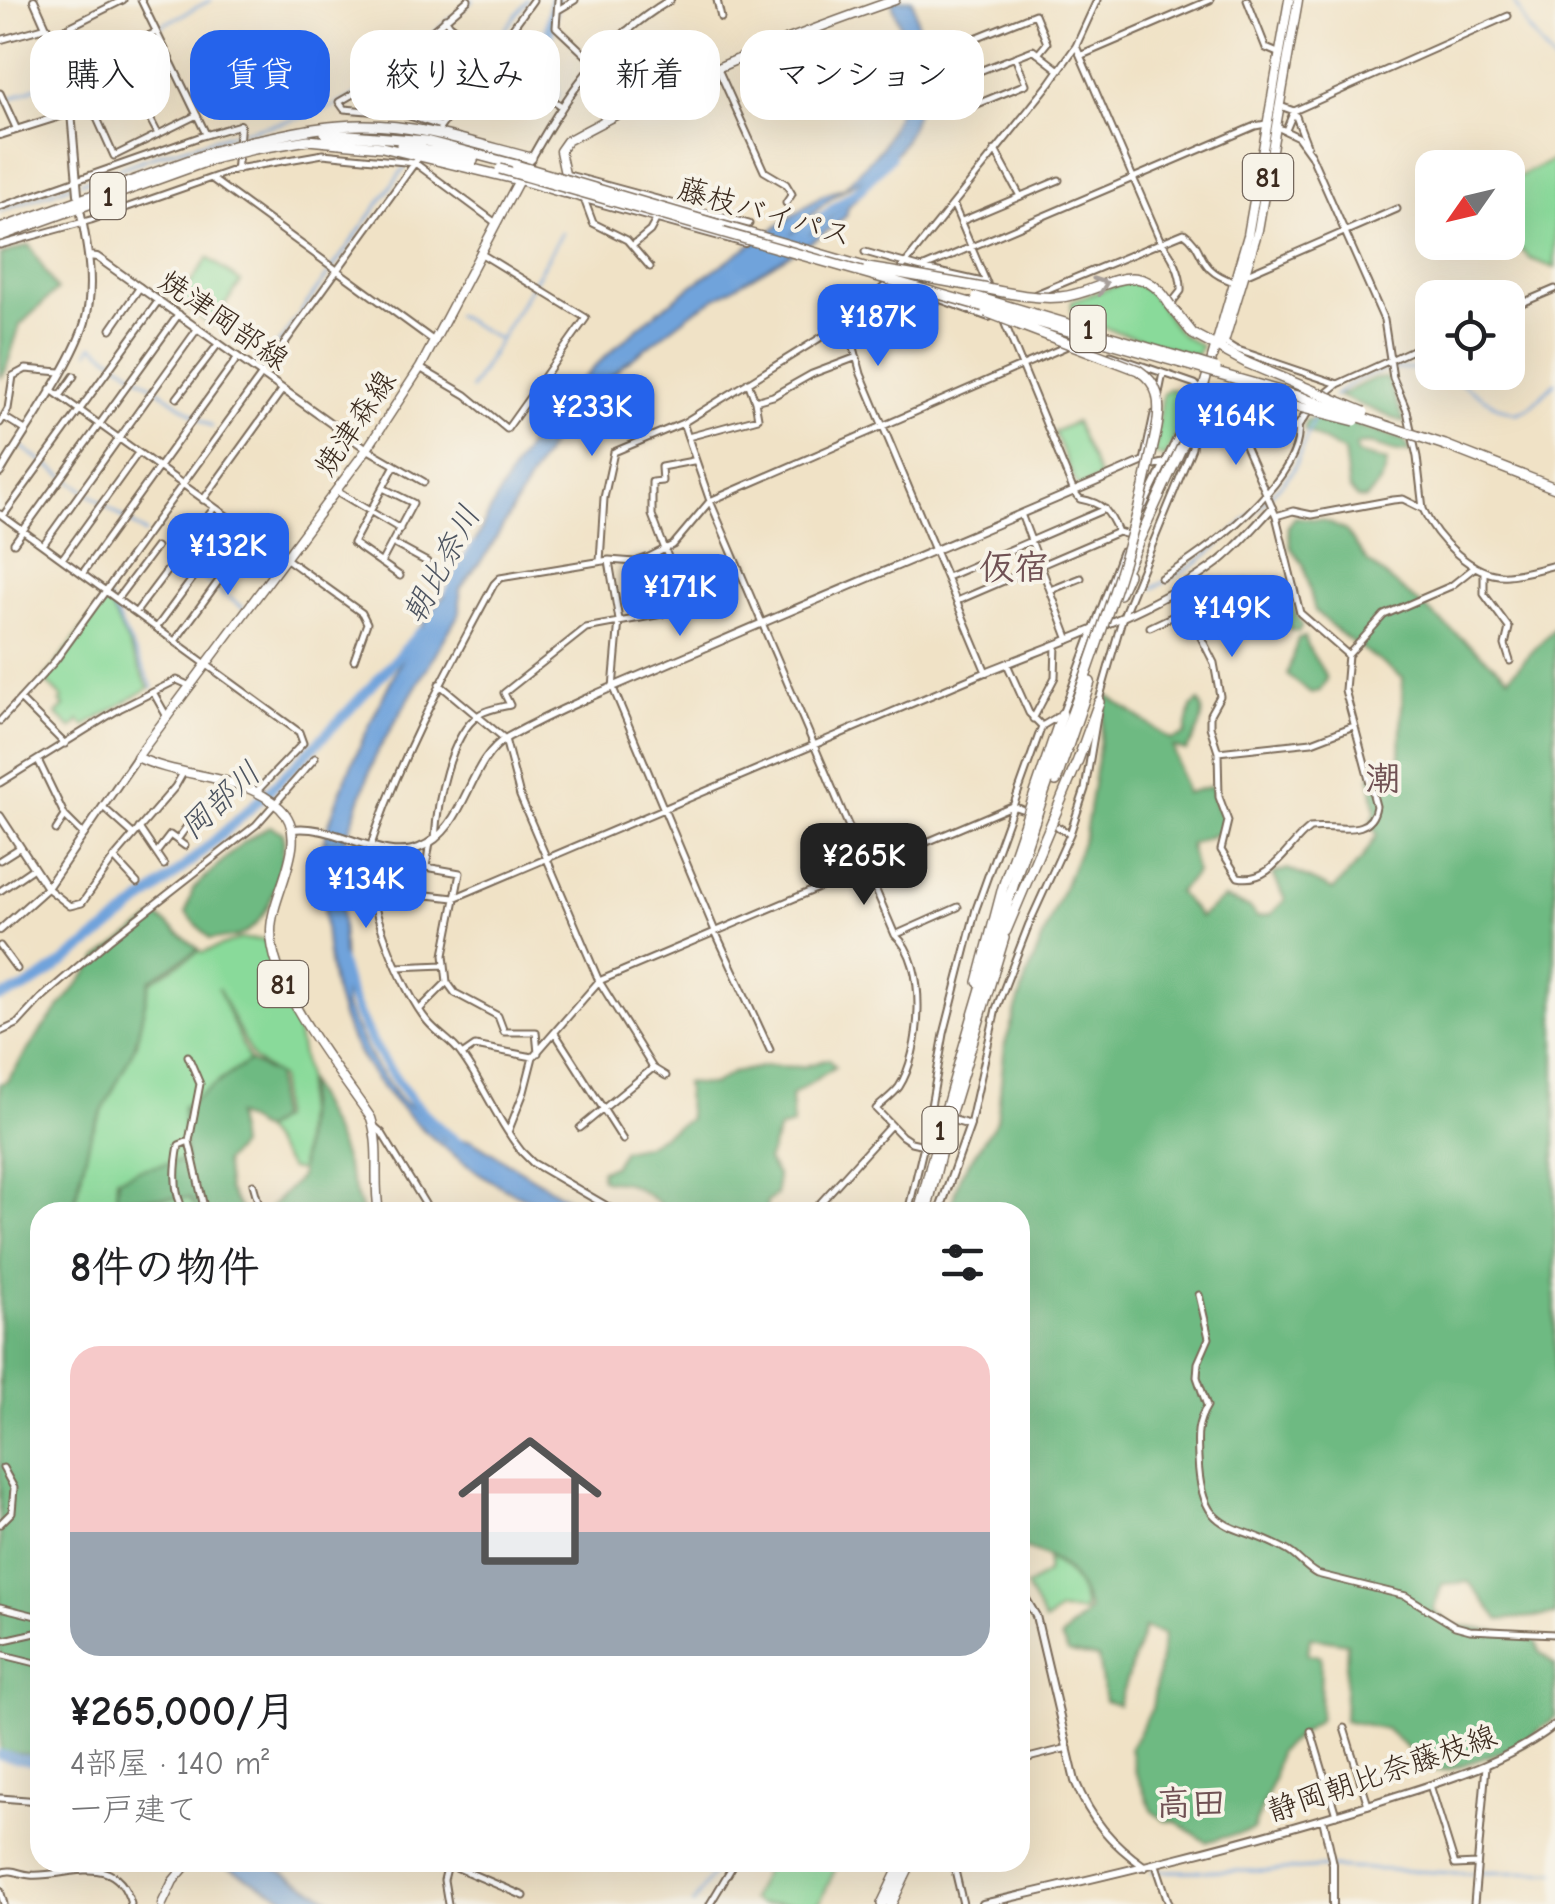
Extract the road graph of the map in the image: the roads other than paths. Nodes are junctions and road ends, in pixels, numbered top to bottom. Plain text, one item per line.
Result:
1 (34, 0) edge
2 (122, 0) edge
3 (141, 0) edge
4 (468, 0) edge
5 (533, 0) edge
6 (558, 0) edge
7 (574, 0) edge
8 (670, 0) edge
9 (717, 0) edge
10 (895, 0) edge
11 (1097, 0) edge
12 (1210, 0) edge
13 (1247, 0) edge
14 (1289, 0) edge
15 (1298, 0) edge
16 (109, 3) edge
17 (558, 10) junction
18 (1508, 16) dead end
19 (445, 18) junction
20 (722, 18) dead end
21 (47, 27) junction
22 (49, 30) edge
23 (62, 30) edge
24 (155, 30) edge
25 (432, 30) edge
26 (456, 30) edge
27 (511, 30) edge
28 (627, 30) edge
29 (984, 35) edge
30 (0, 40) edge
31 (1076, 46) junction
32 (580, 50) edge
33 (1038, 54) junction
34 (1280, 54) junction
35 (1082, 55) junction
36 (1015, 57) junction
37 (170, 60) edge
38 (720, 68) edge
39 (984, 69) edge
40 (1060, 70) junction
41 (720, 73) edge
42 (580, 79) edge
43 (0, 93) edge
44 (350, 96) edge
45 (560, 100) edge
46 (190, 101) edge
47 (984, 101) edge
48 (563, 102) junction
49 (1280, 106) junction
50 (350, 110) edge
51 (1294, 111) junction
52 (190, 118) edge
53 (48, 120) edge
54 (74, 120) edge
55 (98, 120) edge
56 (151, 120) edge
57 (199, 120) edge
58 (419, 120) edge
59 (446, 120) edge
60 (605, 120) edge
61 (240, 126) joint
62 (1276, 127) junction
63 (17, 130) junction
64 (158, 134) junction
65 (206, 134) junction
66 (0, 135) edge
67 (308, 140) junction
68 (256, 143) junction
69 (994, 149) junction
70 (1312, 155) junction
71 (532, 158) junction
72 (417, 160) junction
73 (238, 169) junction
74 (565, 174) junction
75 (78, 178) junction
76 (1134, 178) junction
77 (212, 179) junction
78 (520, 180) junction
79 (1060, 180) dead end
80 (564, 192) junction
81 (78, 194) dead end
82 (1020, 196) junction
83 (584, 199) junction
84 (786, 203) dead end
85 (954, 206) junction
86 (0, 208) edge
87 (1397, 209) dead end
88 (82, 218) junction
89 (656, 220) junction
90 (962, 221) junction
91 (496, 222) junction
92 (749, 224) dead end
93 (1345, 231) junction
94 (0, 233) edge
95 (1161, 242) junction
96 (0, 245) edge
97 (632, 246) junction
98 (972, 246) junction
99 (865, 252) dead end
100 (480, 253) junction
101 (89, 256) junction
102 (907, 263) junction
103 (650, 267) dead end
104 (868, 268) junction
105 (922, 268) junction
106 (337, 270) junction
107 (1246, 274) junction
108 (890, 280) junction
109 (987, 284) junction
110 (1238, 284) junction
111 (140, 287) junction
112 (923, 288) junction
113 (1555, 289) edge
114 (158, 300) junction
115 (1525, 302) edge
116 (1170, 305) junction
117 (179, 314) junction
118 (847, 321) junction
119 (1004, 323) junction
120 (198, 328) junction
121 (112, 329) dead end
122 (434, 341) junction
123 (1075, 342) junction
124 (219, 343) junction
125 (1221, 344) junction
126 (1415, 349) edge
127 (239, 357) junction
128 (856, 357) junction
129 (1389, 360) junction
130 (1022, 367) junction
131 (420, 368) junction
132 (60, 372) junction
133 (1163, 373) junction
134 (260, 374) junction
135 (74, 376) dead end
136 (748, 382) junction
137 (1338, 384) junction
138 (50, 389) junction
139 (284, 389) junction
140 (1204, 394) junction
141 (60, 396) junction
142 (177, 398) dead end
143 (755, 400) junction
144 (1308, 403) junction
145 (80, 410) junction
146 (2, 420) edge
147 (1194, 420) junction
148 (683, 423) junction
149 (100, 424) junction
150 (884, 426) junction
151 (1298, 426) junction
152 (25, 430) junction
153 (1238, 430) junction
154 (688, 437) junction
155 (119, 439) junction
156 (1194, 439) junction
157 (1445, 445) junction
158 (366, 449) junction
159 (138, 453) junction
160 (694, 461) junction
161 (1144, 461) junction
162 (1166, 462) junction
163 (394, 467) junction
164 (160, 468) junction
165 (0, 472) edge
166 (424, 482) dead end
167 (182, 484) junction
168 (383, 488) junction
169 (1555, 488) edge
170 (336, 491) junction
171 (1074, 492) junction
172 (1266, 492) junction
173 (202, 500) junction
174 (710, 500) junction
175 (214, 508) junction
176 (1105, 509) junction
177 (1423, 509) junction
178 (369, 512) junction
179 (1274, 512) junction
180 (1021, 514) junction
181 (1, 515) edge
182 (234, 522) junction
183 (400, 529) junction
184 (23, 530) junction
185 (252, 535) junction
186 (1032, 538) junction
187 (14, 543) dead end
188 (394, 544) junction
189 (43, 545) junction
190 (156, 547) dead end
191 (667, 548) junction
192 (936, 550) junction
193 (286, 558) junction
194 (62, 559) junction
195 (609, 560) junction
196 (600, 561) junction
197 (427, 562) dead end
198 (381, 563) junction
199 (1042, 564) junction
200 (1555, 566) edge
201 (1475, 567) junction
202 (1484, 571) junction
203 (82, 574) junction
204 (400, 576) dead end
205 (947, 577) junction
206 (1081, 578) dead end
207 (1161, 578) dead end
208 (1176, 588) junction
209 (106, 590) junction
210 (1050, 591) junction
211 (1117, 594) junction
212 (118, 599) junction
213 (957, 601) junction
214 (1186, 610) junction
215 (136, 612) junction
216 (1123, 616) junction
217 (619, 620) junction
218 (762, 623) junction
219 (1150, 627) dead end
220 (157, 628) junction
221 (1094, 630) junction
222 (1069, 640) junction
223 (175, 641) junction
224 (1056, 645) junction
225 (1035, 652) junction
226 (1348, 655) junction
227 (354, 660) dead end
228 (1510, 661) dead end
229 (1040, 662) dead end
230 (206, 663) junction
231 (1007, 664) junction
232 (986, 672) junction
233 (1090, 673) junction
234 (439, 684) junction
235 (188, 685) junction
236 (613, 688) junction
237 (153, 692) junction
238 (20, 700) junction
239 (1099, 702) junction
240 (2, 712) edge
241 (166, 714) junction
242 (479, 714) junction
243 (1062, 714) junction
244 (0, 721) edge
245 (1038, 723) junction
246 (1352, 726) junction
247 (505, 739) junction
248 (65, 744) junction
249 (814, 745) junction
250 (1218, 752) junction
251 (137, 757) junction
252 (314, 758) dead end
253 (38, 761) junction
254 (183, 772) junction
255 (0, 783) edge
256 (258, 792) junction
257 (274, 803) junction
258 (1012, 806) junction
259 (103, 807) junction
260 (664, 809) junction
261 (1021, 809) dead end
262 (0, 816) edge
263 (65, 816) junction
264 (193, 818) dead end
265 (1058, 827) dead end
266 (139, 828) junction
267 (294, 828) junction
268 (56, 830) dead end
269 (133, 834) junction
270 (1070, 834) junction
271 (84, 835) junction
272 (176, 840) junction
273 (432, 840) junction
274 (368, 844) junction
275 (185, 846) dead end
276 (18, 848) junction
277 (157, 852) junction
278 (114, 858) junction
279 (547, 858) junction
280 (0, 860) edge
281 (164, 865) dead end
282 (866, 866) junction
283 (32, 869) junction
284 (138, 883) dead end
285 (47, 888) junction
286 (372, 889) junction
287 (0, 891) edge
288 (454, 898) junction
289 (958, 907) dead end
290 (0, 930) edge
291 (715, 931) junction
292 (1006, 931) junction
293 (895, 936) junction
294 (0, 946) edge
295 (444, 964) junction
296 (396, 967) junction
297 (17, 969) dead end
298 (599, 981) junction
299 (447, 982) junction
300 (420, 1009) junction
301 (0, 1032) edge
302 (555, 1033) junction
303 (964, 1049) junction
304 (770, 1050) dead end
305 (462, 1055) junction
306 (536, 1055) junction
307 (188, 1056) dead end
308 (653, 1068) junction
309 (666, 1076) dead end
310 (602, 1110) junction
311 (953, 1120) dead end
312 (891, 1125) junction
313 (374, 1126) junction
314 (970, 1126) junction
315 (580, 1128) dead end
316 (508, 1132) junction
317 (623, 1140) dead end
318 (189, 1141) junction
319 (924, 1145) junction
320 (253, 1184) dead end
321 (180, 1202) edge
322 (203, 1202) edge
323 (258, 1202) edge
324 (378, 1202) edge
325 (424, 1202) edge
326 (600, 1202) edge
327 (821, 1202) edge
328 (910, 1202) edge
329 (925, 1202) edge
330 (925, 1202) edge
331 (943, 1202) edge
332 (1199, 1295) dead end
333 (3, 1468) dead end
334 (0, 1524) edge
335 (0, 1606) edge
336 (1030, 1606) edge
337 (30, 1614) edge
338 (30, 1634) edge
339 (1555, 1634) edge
340 (0, 1641) edge
341 (0, 1654) edge
342 (30, 1662) edge
343 (1555, 1725) edge
344 (1344, 1728) dead end
345 (1311, 1731) dead end
346 (1068, 1748) junction
347 (1030, 1758) edge
348 (1486, 1766) junction
349 (1430, 1785) junction
350 (0, 1798) edge
351 (30, 1800) edge
352 (1368, 1804) junction
353 (1336, 1814) junction
354 (1323, 1819) junction
355 (1145, 1867) junction
356 (1477, 1867) junction
357 (1157, 1869) junction
358 (57, 1872) edge
359 (100, 1872) edge
360 (178, 1872) edge
361 (445, 1872) edge
362 (467, 1872) edge
363 (729, 1872) edge
364 (898, 1872) edge
365 (905, 1872) edge
366 (955, 1872) edge
367 (0, 1873) edge
368 (0, 1890) edge
369 (524, 1896) dead end
370 (886, 1903) edge
371 (4, 1904) edge
372 (131, 1904) edge
373 (162, 1904) edge
374 (448, 1904) edge
375 (710, 1904) edge
376 (963, 1904) edge
377 (983, 1904) edge
378 (1170, 1904) edge
379 (1332, 1904) edge
380 (1474, 1904) edge

1 - 21 street
2 - 16 street
3 - 24 street
4 - 19 street
5 - 27 street
6 - 17 street
7 - 17 street
8 - 28 street
9 - 20 street
10 - 38 main road
11 - 31 street
12 - 35 street
13 - 34 street
14 - 34 main road, 81
15 - 49 main road, 81
16 - 23 street
17 - 32 street
18 - 51 street
19 - 25 street
19 - 26 street
21 - 22 street
21 - 30 street
29 - 33 street
31 - 35 street
31 - 40 street
33 - 36 street
33 - 40 street
34 - 62 main road, 81
35 - 76 street
36 - 39 street
36 - 47 street
37 - 46 street
40 - 69 street
41 - 84 street
42 - 48 street
43 - 63 street
44 - 50 street
45 - 48 street
48 - 71 street
49 - 51 street
49 - 62 main road, 81
51 - 62 street
51 - 70 street
52 - 64 street
53 - 63 street
54 - 75 street
55 - 64 street
56 - 64 street
57 - 65 street
58 - 59 street
60 - 74 main road
61 - 65 street
61 - 73 street
62 - 70 street
62 - 76 street
62 - 107 main road, 81
62 - 110 main road, 81
63 - 66 street
65 - 75 street
67 - 68 highway, 1
67 - 78 highway, 1
67 - 112 highway, 藤枝バイパス / 1, bridge
68 - 71 highway, 1
68 - 94 highway, 1, bridge
68 - 104 highway, 藤枝バイパス / 1, bridge
69 - 82 street
69 - 85 street
70 - 93 street
71 - 78 street
72 - 73 street
72 - 91 street
72 - 106 street
73 - 77 street
74 - 80 main road
74 - 92 street
75 - 81 street
75 - 86 street
76 - 95 street
76 - 98 street
77 - 88 street
77 - 106 street
78 - 80 main road
78 - 91 main road, 焼津森線
79 - 82 street
80 - 83 street
82 - 90 street
83 - 89 street
83 - 97 street
85 - 90 street
85 - 102 street
87 - 93 street
88 - 96 street
88 - 101 street
89 - 97 street
89 - 108 street, bridge
90 - 98 street
91 - 100 main road, 焼津森線
93 - 107 street
93 - 129 street
95 - 109 street
95 - 110 street
95 - 116 street
97 - 103 street
98 - 105 street
98 - 109 street
99 - 102 street
100 - 122 main road, 焼津森線
100 - 131 street
101 - 111 street, 焼津岡部線
101 - 132 street
102 - 105 street
102 - 108 street
104 -> 116 highway, bridge
104 - 144 highway, 藤枝バイパス / 1, bridge
105 - 109 street
106 - 122 street
106 - 134 street
107 - 110 main road, 81
108 - 118 street
108 - 119 street
109 - 119 street
110 - 125 main road, 81
111 - 114 street, 焼津岡部線
111 - 121 street
112 - 144 highway, 藤枝バイパス / 1, bridge
112 - 211 highway, 1, bridge
113 - 115 street
114 - 117 street, 焼津岡部線
114 - 145 street
116 - 125 highway
117 - 120 street, 焼津岡部線
117 - 149 street
118 - 128 street
118 - 136 street
119 - 123 street
119 - 130 street
120 - 124 street, 焼津岡部線
120 - 155 street
122 - 131 main road, 焼津森線
123 - 130 street
123 - 133 street
124 - 127 street, 焼津岡部線
124 - 142 street
125 - 137 street
125 - 140 main road, 81
125 - 157 highway, bridge
126 - 129 street
127 - 134 street, 焼津岡部線
127 - 164 street
128 - 143 street
128 - 150 street
129 - 137 street
129 - 177 street
130 - 150 street
130 - 171 street
131 - 158 main road, 焼津森線
132 - 138 street
132 - 146 street
133 - 140 street
133 - 161 street
134 - 139 street, 焼津岡部線
134 - 167 street
135 - 141 street
136 - 143 street
136 - 148 street
137 - 144 street
138 - 141 street
138 - 152 street
139 - 158 street, 焼津岡部線
139 - 173 street
140 - 147 main road, 81
140 - 157 highway, bridge
141 - 145 street
143 - 154 street
144 - 151 street
144 - 157 highway, 藤枝バイパス / 1, bridge
145 - 149 street
145 - 181 street
146 - 152 street
147 - 156 street
147 - 162 street
147 - 211 highway, bridge
147 - 211 highway
148 - 154 street
148 - 196 street
149 - 155 street
149 - 184 street
150 - 174 street
150 - 192 street
151 - 153 street
151 - 172 street
152 - 165 street
153 - 156 street
153 - 172 street
154 - 160 street
155 - 159 street
155 - 189 street
156 - 216 street
157 - 169 highway, 藤枝バイパス / 1
158 - 163 street
158 - 170 main road, 焼津森線
159 - 164 street
159 - 194 street
160 - 174 street
160 - 191 street
161 - 162 street
161 - 171 street
162 - 221 street
163 - 166 street
163 - 168 street
164 - 167 street
164 - 203 street
167 - 173 street
167 - 209 street
168 - 178 street
168 - 183 street
170 - 178 street
170 - 193 main road, 焼津森線
171 - 176 street
171 - 180 street
172 - 179 street
172 - 207 street
173 - 175 street
174 - 191 street
174 - 218 street
175 - 182 street
175 - 215 street
176 - 186 street
176 - 199 street
177 - 179 street
177 - 201 street
178 - 183 street
178 - 198 street
179 - 208 street
179 - 226 street
180 - 186 street
180 - 192 street
181 - 184 street
182 - 185 street
182 - 220 street
183 - 188 street
184 - 187 street
184 - 189 street
185 - 193 street
185 - 223 street
186 - 199 street
186 - 205 street
188 - 197 street
188 - 198 street
189 - 194 street
190 - 212 street
191 - 195 street
191 - 217 street
192 - 205 street
192 - 218 street
193 - 227 street
193 - 230 main road, 焼津森線
194 - 203 street
195 - 196 street
195 - 217 street
196 - 234 street
198 - 204 street
199 - 210 street
199 - 213 street
200 - 202 street
201 - 202 street
201 - 226 street
202 - 228 street
203 - 209 street
205 - 213 street
206 - 210 street
208 - 214 street
208 - 216 street
209 - 212 street
209 - 238 street
210 - 222 street
211 - 233 highway, bridge
212 - 215 street
213 - 232 street
214 - 219 street
214 - 250 street
215 - 220 street
216 - 221 street
216 - 239 street
217 - 236 street
217 - 242 street
218 - 236 street
218 - 249 street
220 - 223 street
221 - 222 street
221 - 243 street
222 - 224 street
223 - 230 street
224 - 225 street
224 - 245 street
225 - 229 street
225 - 231 street
226 - 246 street
230 - 235 main road, 焼津森線
230 - 256 street
231 - 232 street
231 - 245 street
232 - 249 street
233 - 292 highway
233 - 303 highway, 1
234 - 242 street
234 - 274 street
235 - 237 street
235 - 241 main road, 焼津森線
236 - 247 street
236 - 260 street
237 - 241 street
237 - 248 street
238 - 240 street
238 - 248 street
239 - 270 street
239 - 292 highway
240 - 244 street
241 - 251 main road, 焼津森線
242 - 247 street
242 - 273 street
243 - 245 street
243 - 303 highway
245 - 258 street
246 - 250 street
246 - 250 street
247 - 273 street
247 - 279 street
248 - 253 street
249 - 260 street
249 - 282 street
251 - 254 main road
251 - 259 street
252 - 257 street
253 - 255 street
253 - 263 street
254 - 256 main road
254 - 266 street
256 - 257 main road
257 - 267 main road
257 - 301 street
258 - 261 street
258 - 282 street
258 - 319 street
259 - 269 street
259 - 271 street
260 - 279 street
260 - 291 street
262 - 276 street
263 - 268 street
263 - 271 street
264 - 272 street
265 - 270 street
266 - 269 street
266 - 277 street
267 - 274 street
267 - 313 main road, 81
269 - 278 street
270 - 314 street
271 - 285 street
272 - 275 street
272 - 277 street
273 - 274 street
273 - 288 street
274 - 286 street
276 - 280 street
276 - 283 street
277 - 281 street
278 - 284 street
278 - 285 street
279 - 288 street
279 - 298 street
282 - 291 street
282 - 293 street
283 - 285 street
283 - 287 street
285 - 290 street
286 - 288 street
286 - 296 street
288 - 295 street
289 - 293 street
291 - 298 street
291 - 304 street
292 - 329 highway
293 - 312 street
294 - 297 street
295 - 296 street
295 - 299 street
296 - 300 street
298 - 302 street
298 - 308 street
299 - 300 street
299 - 306 street
300 - 305 street
302 - 306 street
302 - 310 street
303 - 330 highway, 1
305 - 306 street
305 - 316 street
306 - 316 street
307 - 318 street
308 - 309 street
308 - 310 street
310 - 315 street
310 - 317 street
311 - 314 street
312 - 319 street
312 - 327 street
313 - 324 main road
313 - 325 street
314 - 331 street
316 - 326 street
318 - 321 street
318 - 322 street
319 - 328 street
320 - 323 street
332 - 339 street
333 - 334 street
335 - 337 street
336 - 346 street
338 - 340 street
341 - 342 street
343 - 348 street, 静岡朝比奈藤枝線
344 - 352 street
345 - 353 street
346 - 347 street
346 - 355 street
348 - 349 street, 静岡朝比奈藤枝線
348 - 356 street
349 - 352 street, 静岡朝比奈藤枝線
349 - 356 street
350 - 351 street
352 - 353 street, 静岡朝比奈藤枝線
353 - 354 street, 静岡朝比奈藤枝線
354 - 357 street, 静岡朝比奈藤枝線
354 - 379 street
355 - 357 street, 静岡朝比奈藤枝線
355 - 377 street, 静岡朝比奈藤枝線
356 - 380 street
357 - 378 street
358 - 367 street
359 - 372 street
360 - 373 main road
361 - 374 street
362 - 369 street
363 - 375 street
364 - 370 highway
365 - 370 highway
366 - 376 street
368 - 371 street

